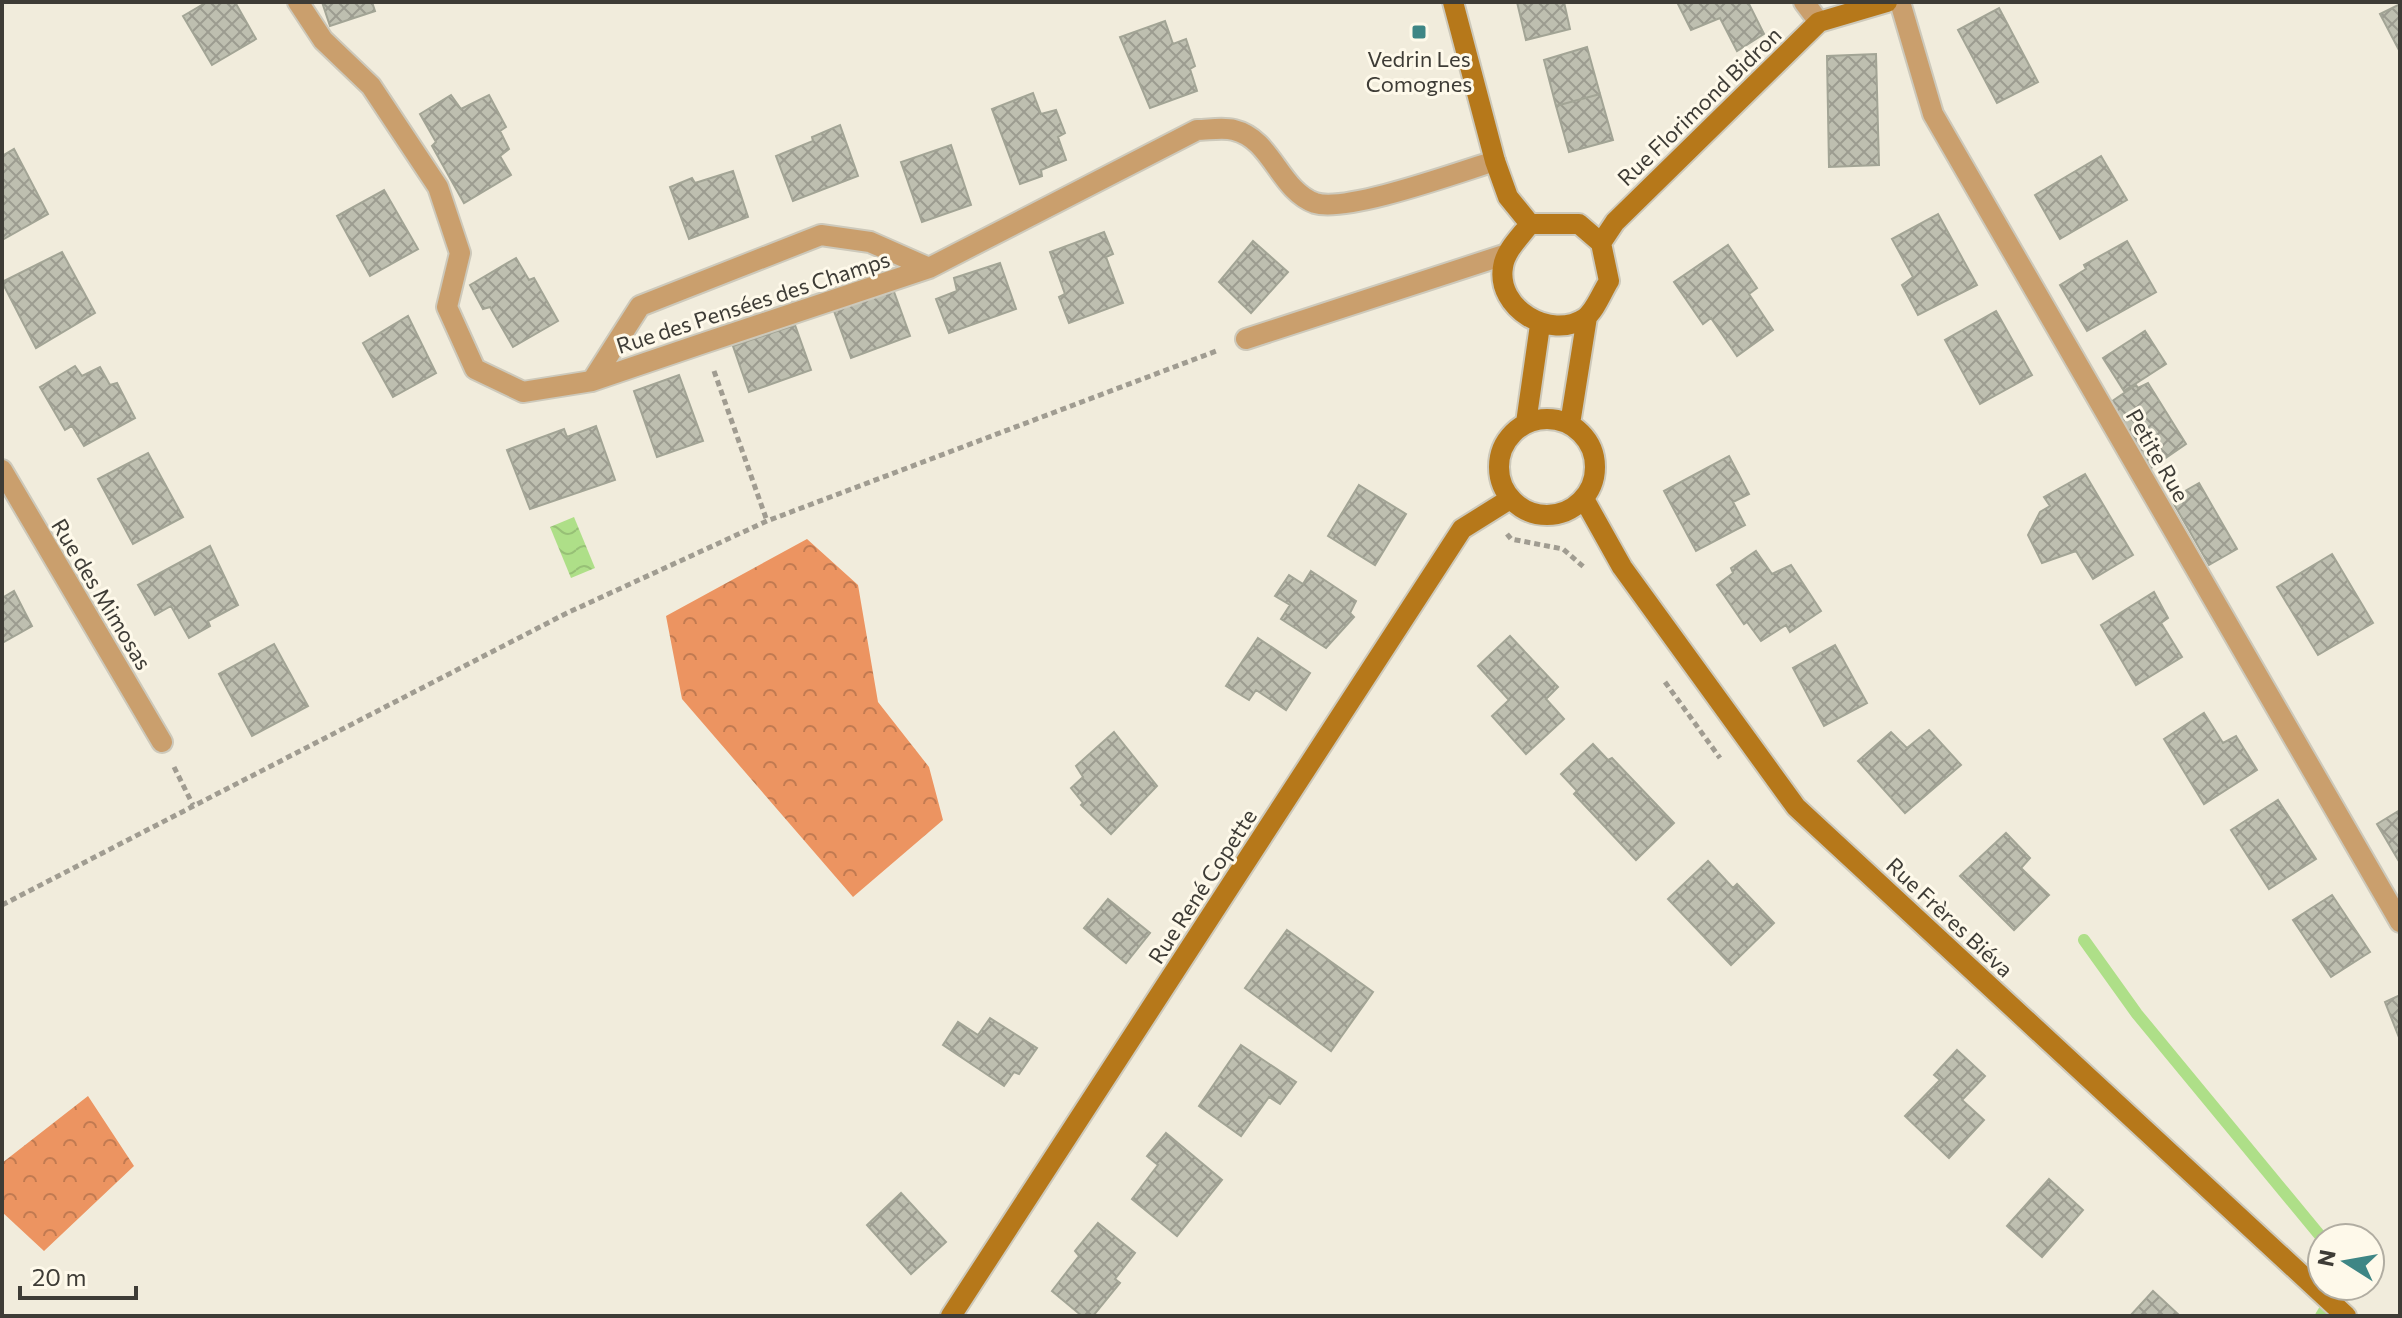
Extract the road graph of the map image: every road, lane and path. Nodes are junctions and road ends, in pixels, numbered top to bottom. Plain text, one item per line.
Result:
1 (298, 2) edge
2 (1453, 2) edge
3 (1804, 2) edge
4 (1887, 2) edge
5 (1900, 2) edge
6 (1819, 22) junction
7 (1495, 161) junction
8 (1530, 224) junction
9 (1601, 243) junction
10 (1507, 254) junction
11 (929, 268) junction
12 (1587, 317) junction
13 (1540, 325) junction
14 (1246, 339) joint
15 (704, 343) junction
16 (592, 381) junction
17 (1526, 423) junction
18 (1570, 424) junction
19 (2, 470) edge
20 (1510, 499) junction
21 (1584, 499) junction
22 (11, 506) edge
23 (767, 521) junction
24 (162, 742) joint
25 (193, 805) junction
26 (2, 905) edge
27 (2400, 922) edge
28 (2336, 1306) edge
29 (951, 1316) edge

1 - 16 street, Rue des Pensées des Champs
2 - 7 street
3 - 6 street
4 - 6 street, Rue Florimond Bidron
5 - 27 street, Petite Rue
6 - 9 street, Rue Florimond Bidron
7 - 8 street
7 - 11 street, Rue des Pensées des Champs
8 - 9 street
8 - 10 street
9 - 12 street
10 - 13 street
10 - 14 street
11 - 15 street, Rue des Pensées des Champs
11 - 16 street, Rue des Pensées des Champs
12 - 13 street
12 - 18 street
13 - 17 street
14 - 23 path
15 - 16 street, Rue des Pensées des Champs
15 - 23 path
17 - 18 street
17 - 20 street
18 - 21 street
19 - 22 street, Rue des Mimosas
20 - 21 street
20 - 29 street, Rue René Copette
21 - 28 street, Rue Frères Biéva
22 - 24 street, Rue des Mimosas
23 - 25 path
24 - 25 path
25 - 26 path

